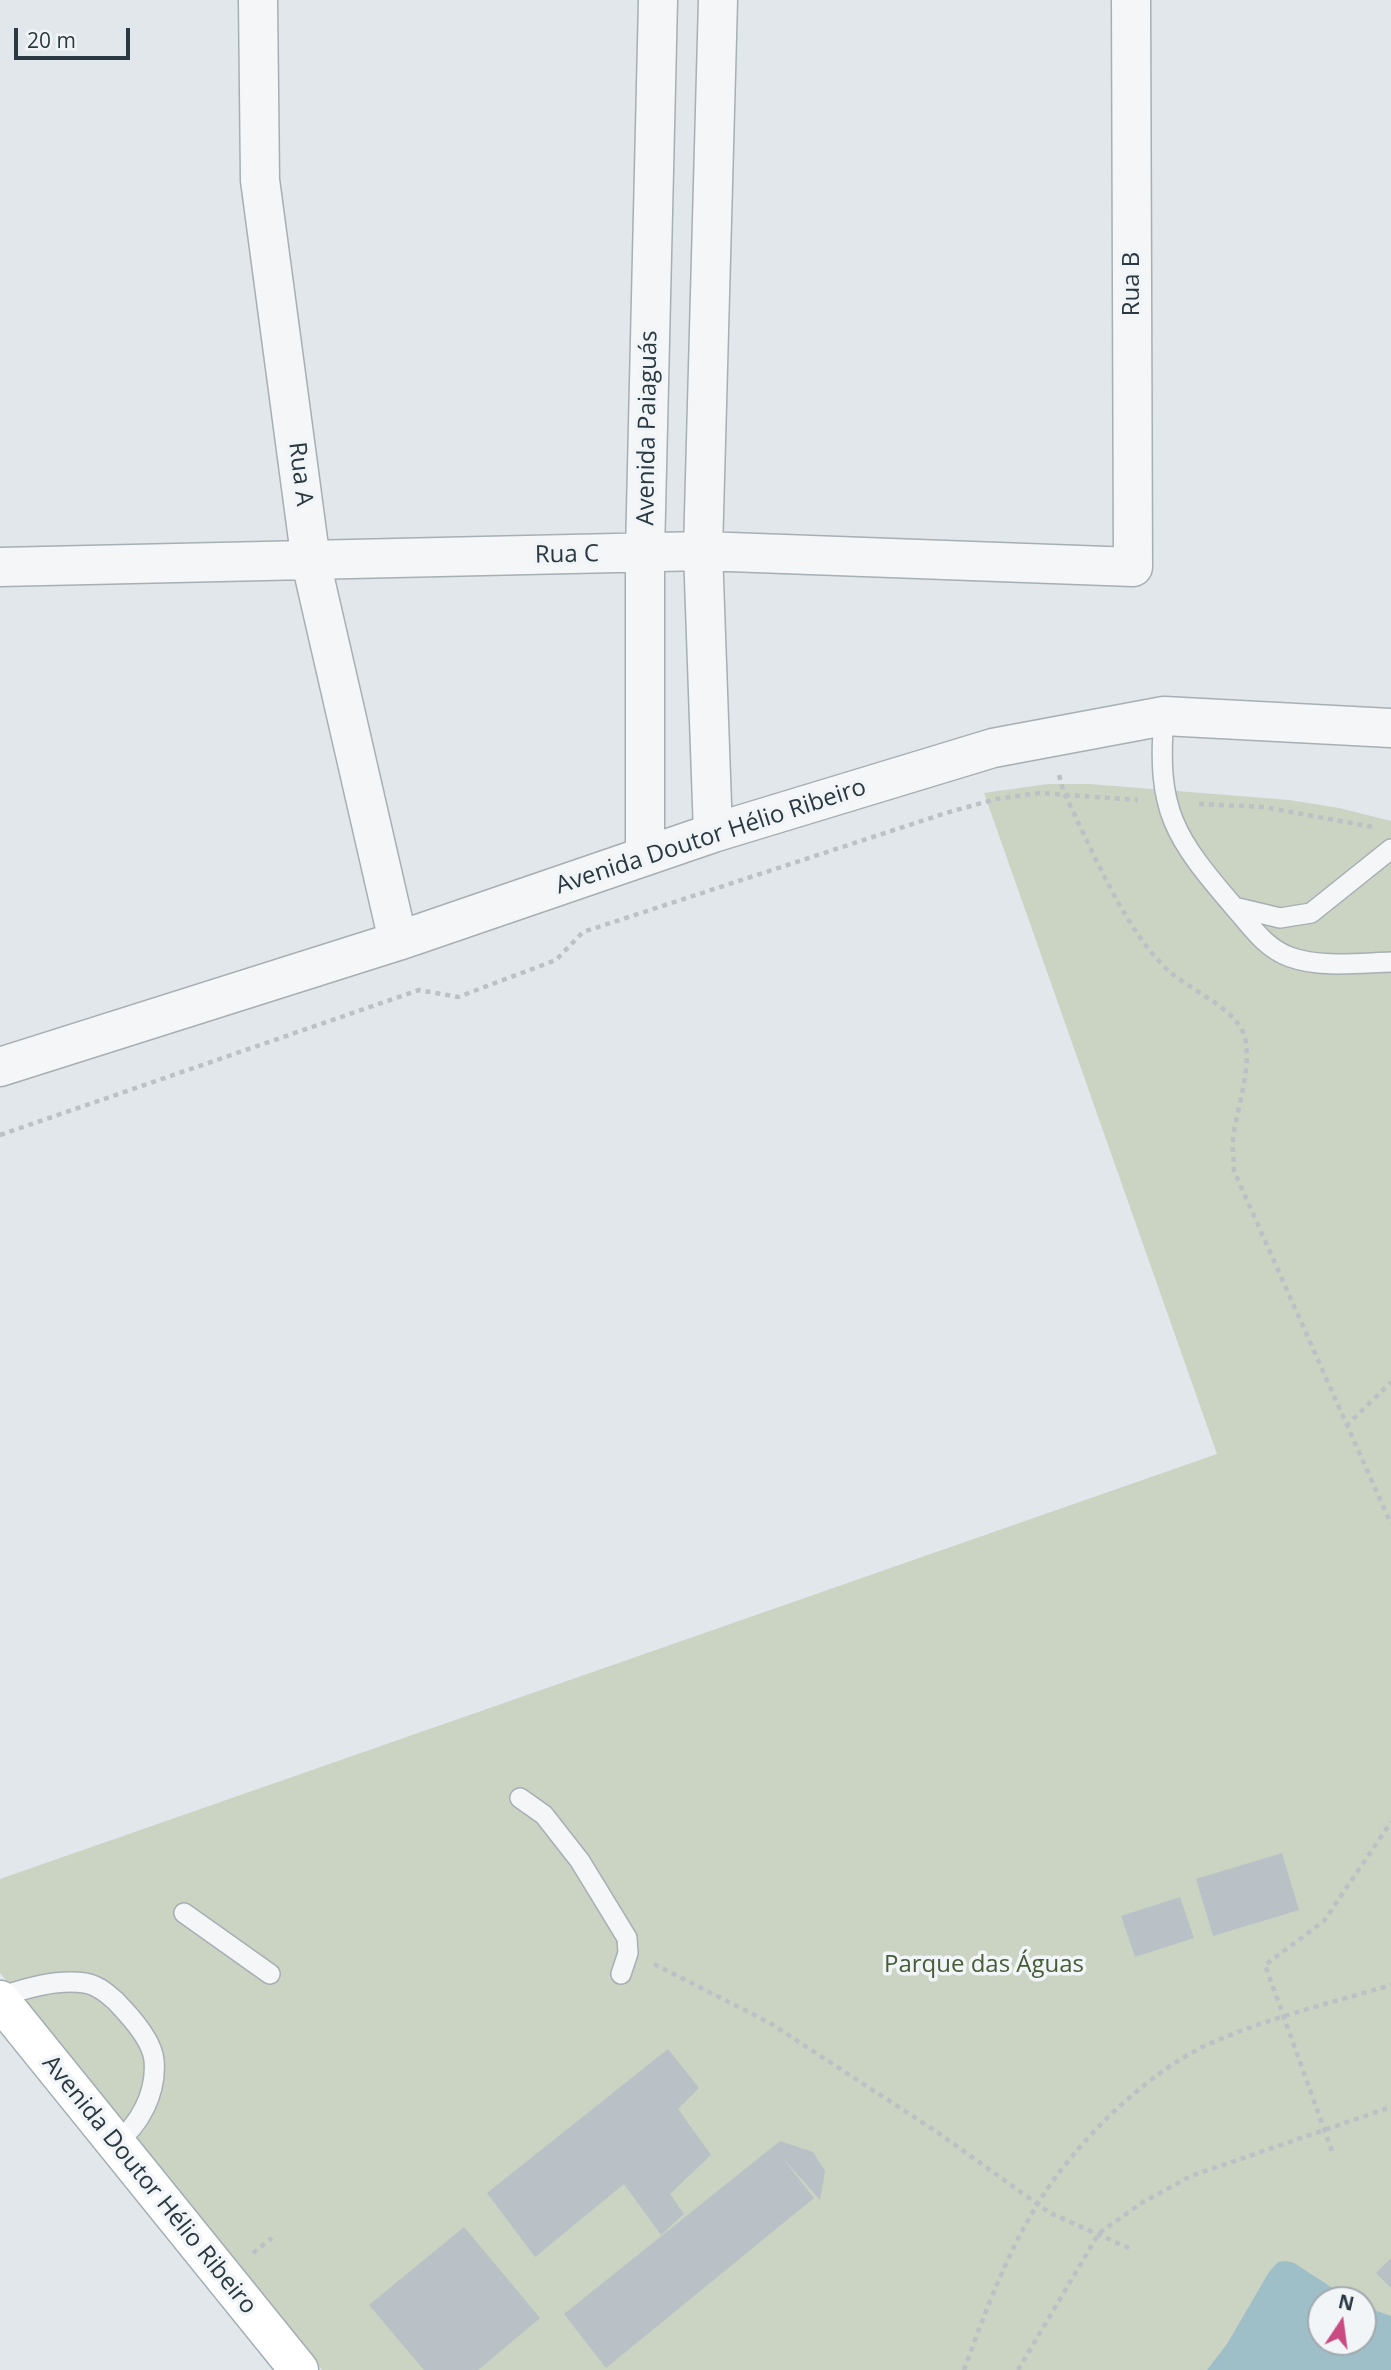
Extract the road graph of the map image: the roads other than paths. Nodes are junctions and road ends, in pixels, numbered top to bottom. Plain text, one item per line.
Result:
1 (258, 0) edge
2 (658, 0) edge
3 (718, 0) edge
4 (1131, 0) edge
5 (703, 551) junction
6 (645, 553) junction
7 (311, 562) junction
8 (0, 567) edge
9 (1133, 567) joint
10 (1164, 716) junction
11 (1391, 728) edge
12 (713, 833) junction
13 (1391, 849) edge
14 (645, 856) junction
15 (1234, 907) junction
16 (398, 941) junction
17 (1391, 962) edge
18 (49, 1052) junction
19 (0, 1067) edge
20 (0, 1077) edge
21 (520, 1798) dead end
22 (184, 1913) dead end
23 (270, 1974) dead end
24 (621, 1974) dead end
25 (0, 1998) edge
26 (114, 2144) junction
27 (299, 2370) edge

1 - 7 street, Rua A
2 - 6 street, Avenida Paiaguás
3 - 5 street
4 - 9 street, Rua B
5 - 6 street, Rua C
5 - 9 street, Rua C
5 - 12 street
6 - 7 street, Rua C
6 - 14 street, Avenida Paiaguás
7 - 8 street, Rua C
7 - 16 street, Rua A
10 - 11 street, Avenida Doutor Hélio Ribeiro
10 - 12 street, Avenida Doutor Hélio Ribeiro
10 - 15 lane
12 - 14 street, Avenida Doutor Hélio Ribeiro
13 - 15 lane
14 - 16 street, Avenida Doutor Hélio Ribeiro
15 - 17 lane
16 - 18 street, Avenida Doutor Hélio Ribeiro
18 - 19 street, Avenida Doutor Hélio Ribeiro
18 - 20 street, Avenida Doutor Hélio Ribeiro
21 - 24 lane
22 - 23 lane
25 - 26 main road, Avenida Doutor Hélio Ribeiro
25 - 26 lane
26 - 27 main road, Avenida Doutor Hélio Ribeiro

